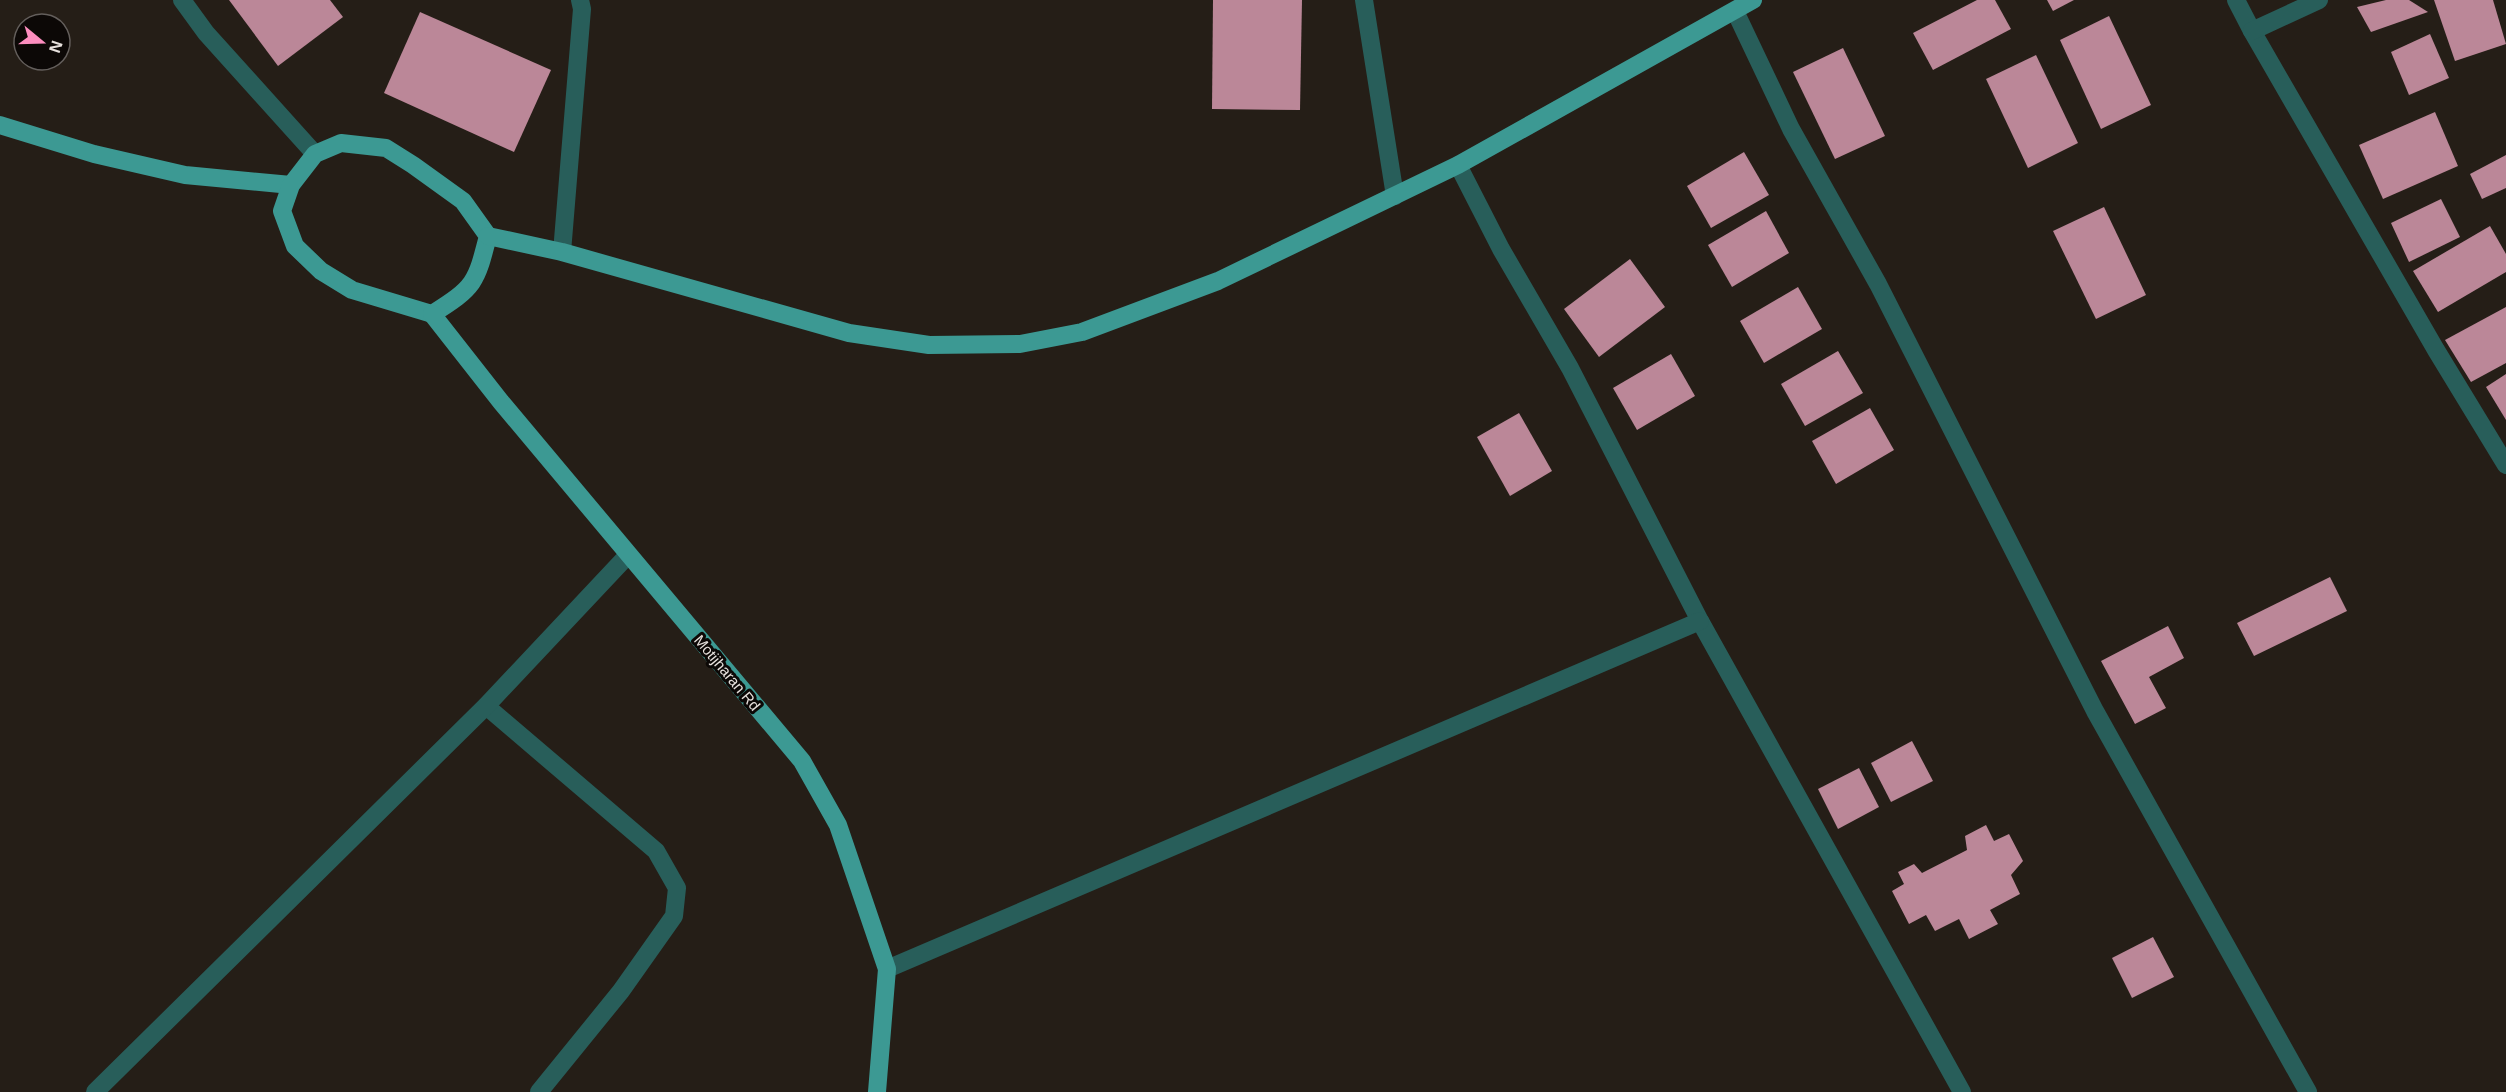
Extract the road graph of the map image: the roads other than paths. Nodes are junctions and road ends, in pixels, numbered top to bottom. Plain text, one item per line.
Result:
1 (182, 0) edge
2 (580, 0) edge
3 (1753, 0) edge
4 (2236, 0) edge
5 (2319, 0) edge
6 (1368, 2) edge
7 (1735, 11) junction
8 (2252, 32) junction
9 (0, 125) edge
10 (315, 154) junction
11 (1458, 165) junction
12 (291, 185) junction
13 (1395, 195) junction
14 (488, 236) junction
15 (562, 252) junction
16 (432, 314) junction
17 (2506, 465) edge
18 (628, 555) junction
19 (1700, 621) junction
20 (486, 706) junction
21 (887, 969) junction
22 (95, 1092) edge
23 (539, 1092) edge
24 (877, 1092) edge
25 (1962, 1092) edge
26 (2308, 1092) edge

1 - 10 street
2 - 15 street
3 - 7 main road
4 - 8 street
5 - 8 street
6 - 13 street
7 - 11 main road
7 - 26 street
8 - 17 street
9 - 12 main road
10 - 12 main road
10 - 14 main road
11 - 13 main road
11 - 19 street
12 - 16 main road
13 - 15 main road
14 - 15 main road
14 - 16 main road
16 - 18 main road, Motijharan Rd
18 - 20 street
18 - 21 main road, Motijharan Rd
19 - 21 street
19 - 25 street
20 - 22 street
20 - 23 street
21 - 24 main road, Motijharan Rd

